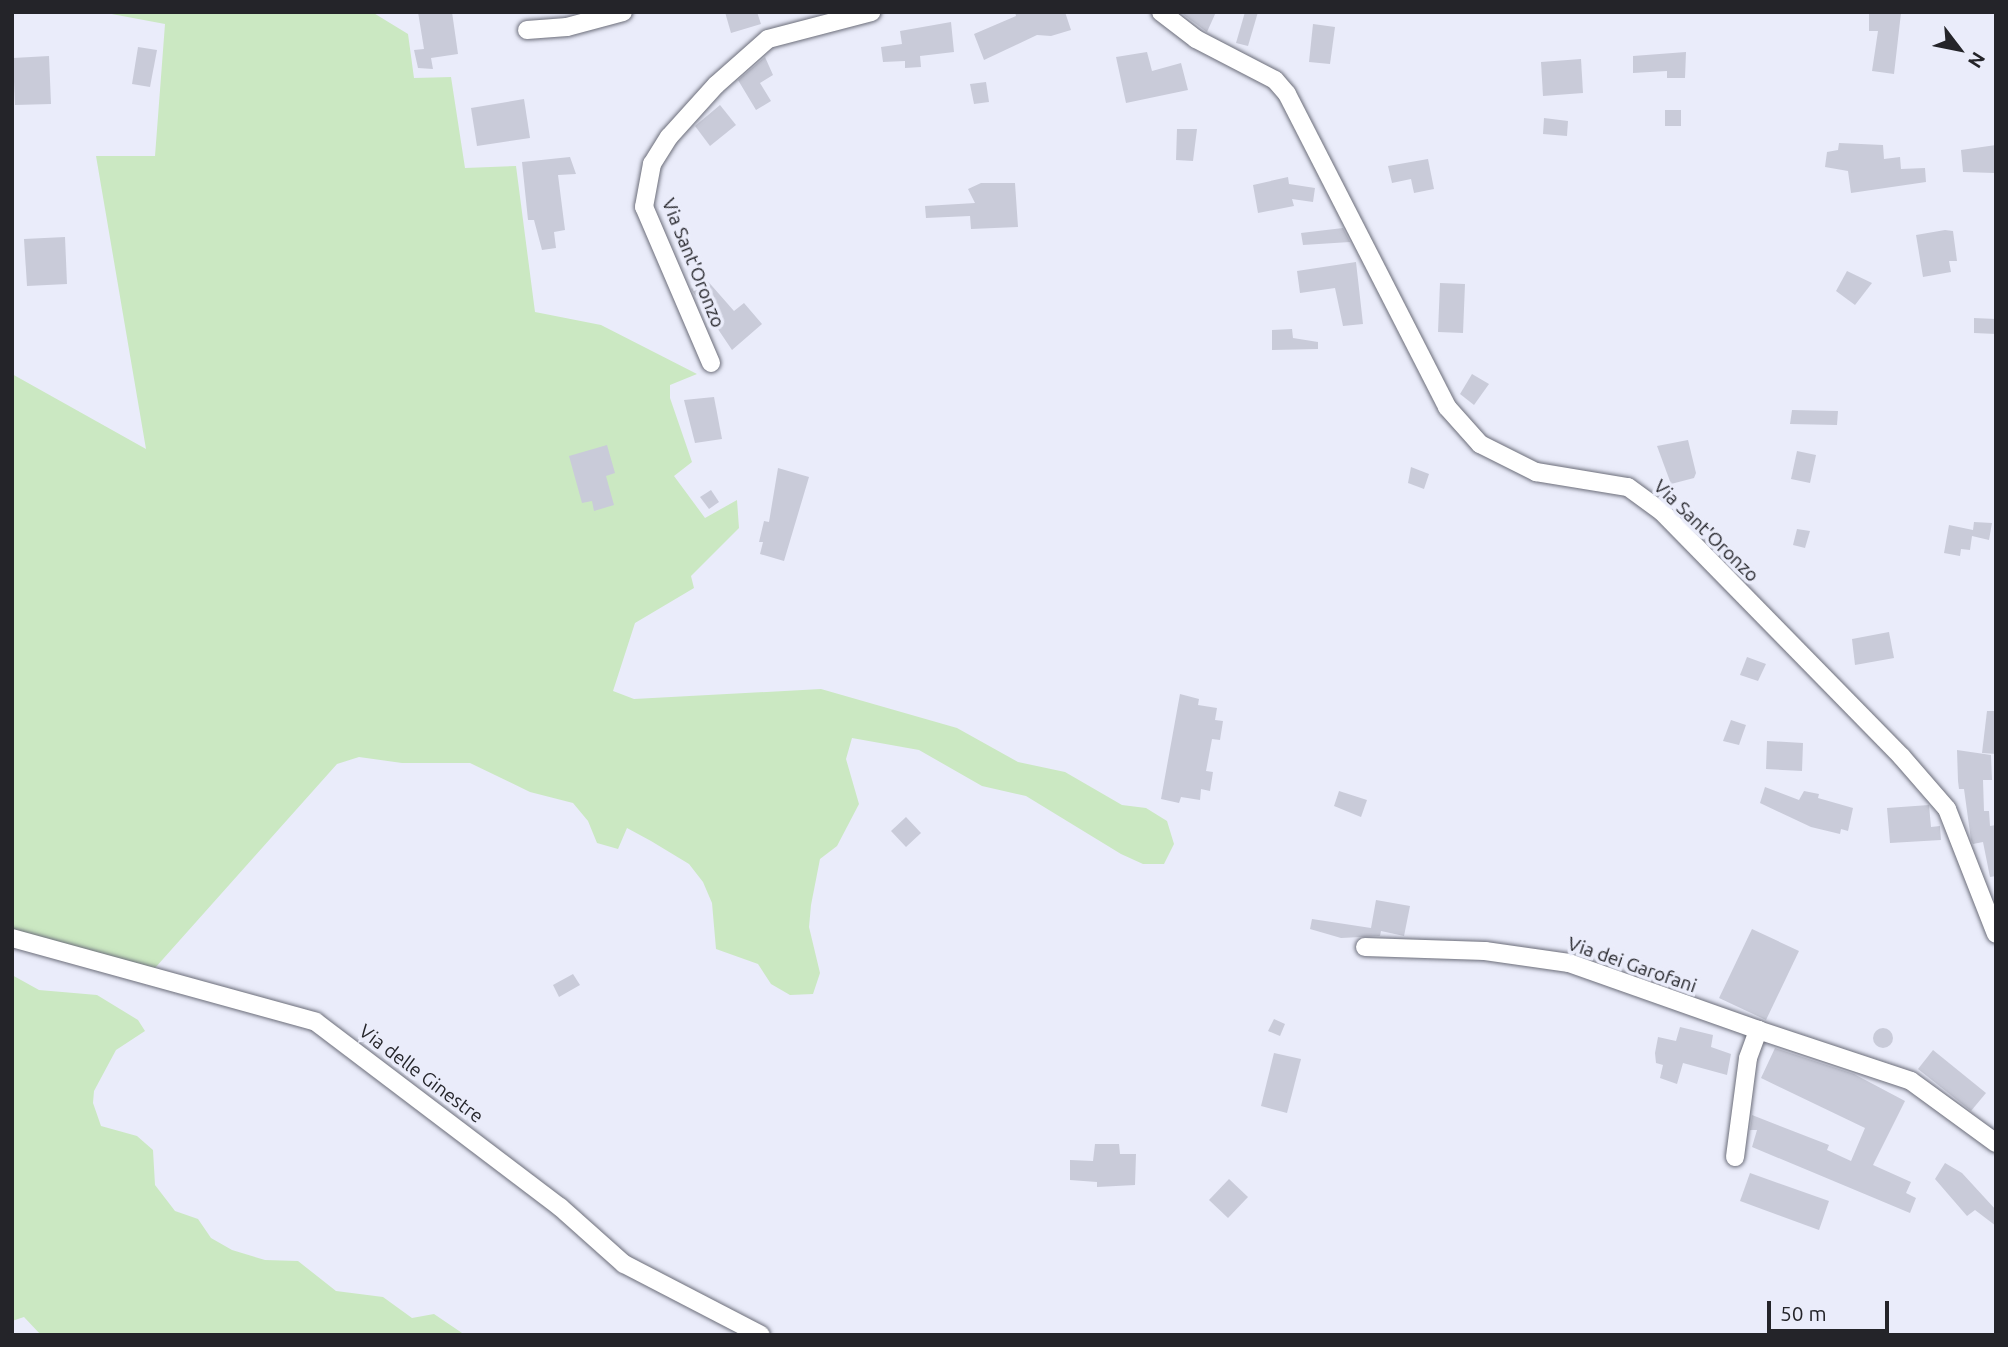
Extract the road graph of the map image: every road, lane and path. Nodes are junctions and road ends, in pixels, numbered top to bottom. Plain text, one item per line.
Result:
1 (623, 12) edge
2 (872, 12) edge
3 (1161, 12) edge
4 (527, 30) dead end
5 (711, 363) dead end
6 (1996, 934) edge
7 (12, 938) edge
8 (1365, 947) dead end
9 (1758, 1030) junction
10 (1996, 1143) edge
11 (1735, 1157) dead end
12 (761, 1335) edge

1 - 4 street
2 - 5 street, Via Sant'Oronzo
3 - 6 street, Via Sant'Oronzo
7 - 12 street, Via delle Ginestre
8 - 9 street, Via dei Garofani
9 - 10 street, Via dei Garofani
9 - 11 street

